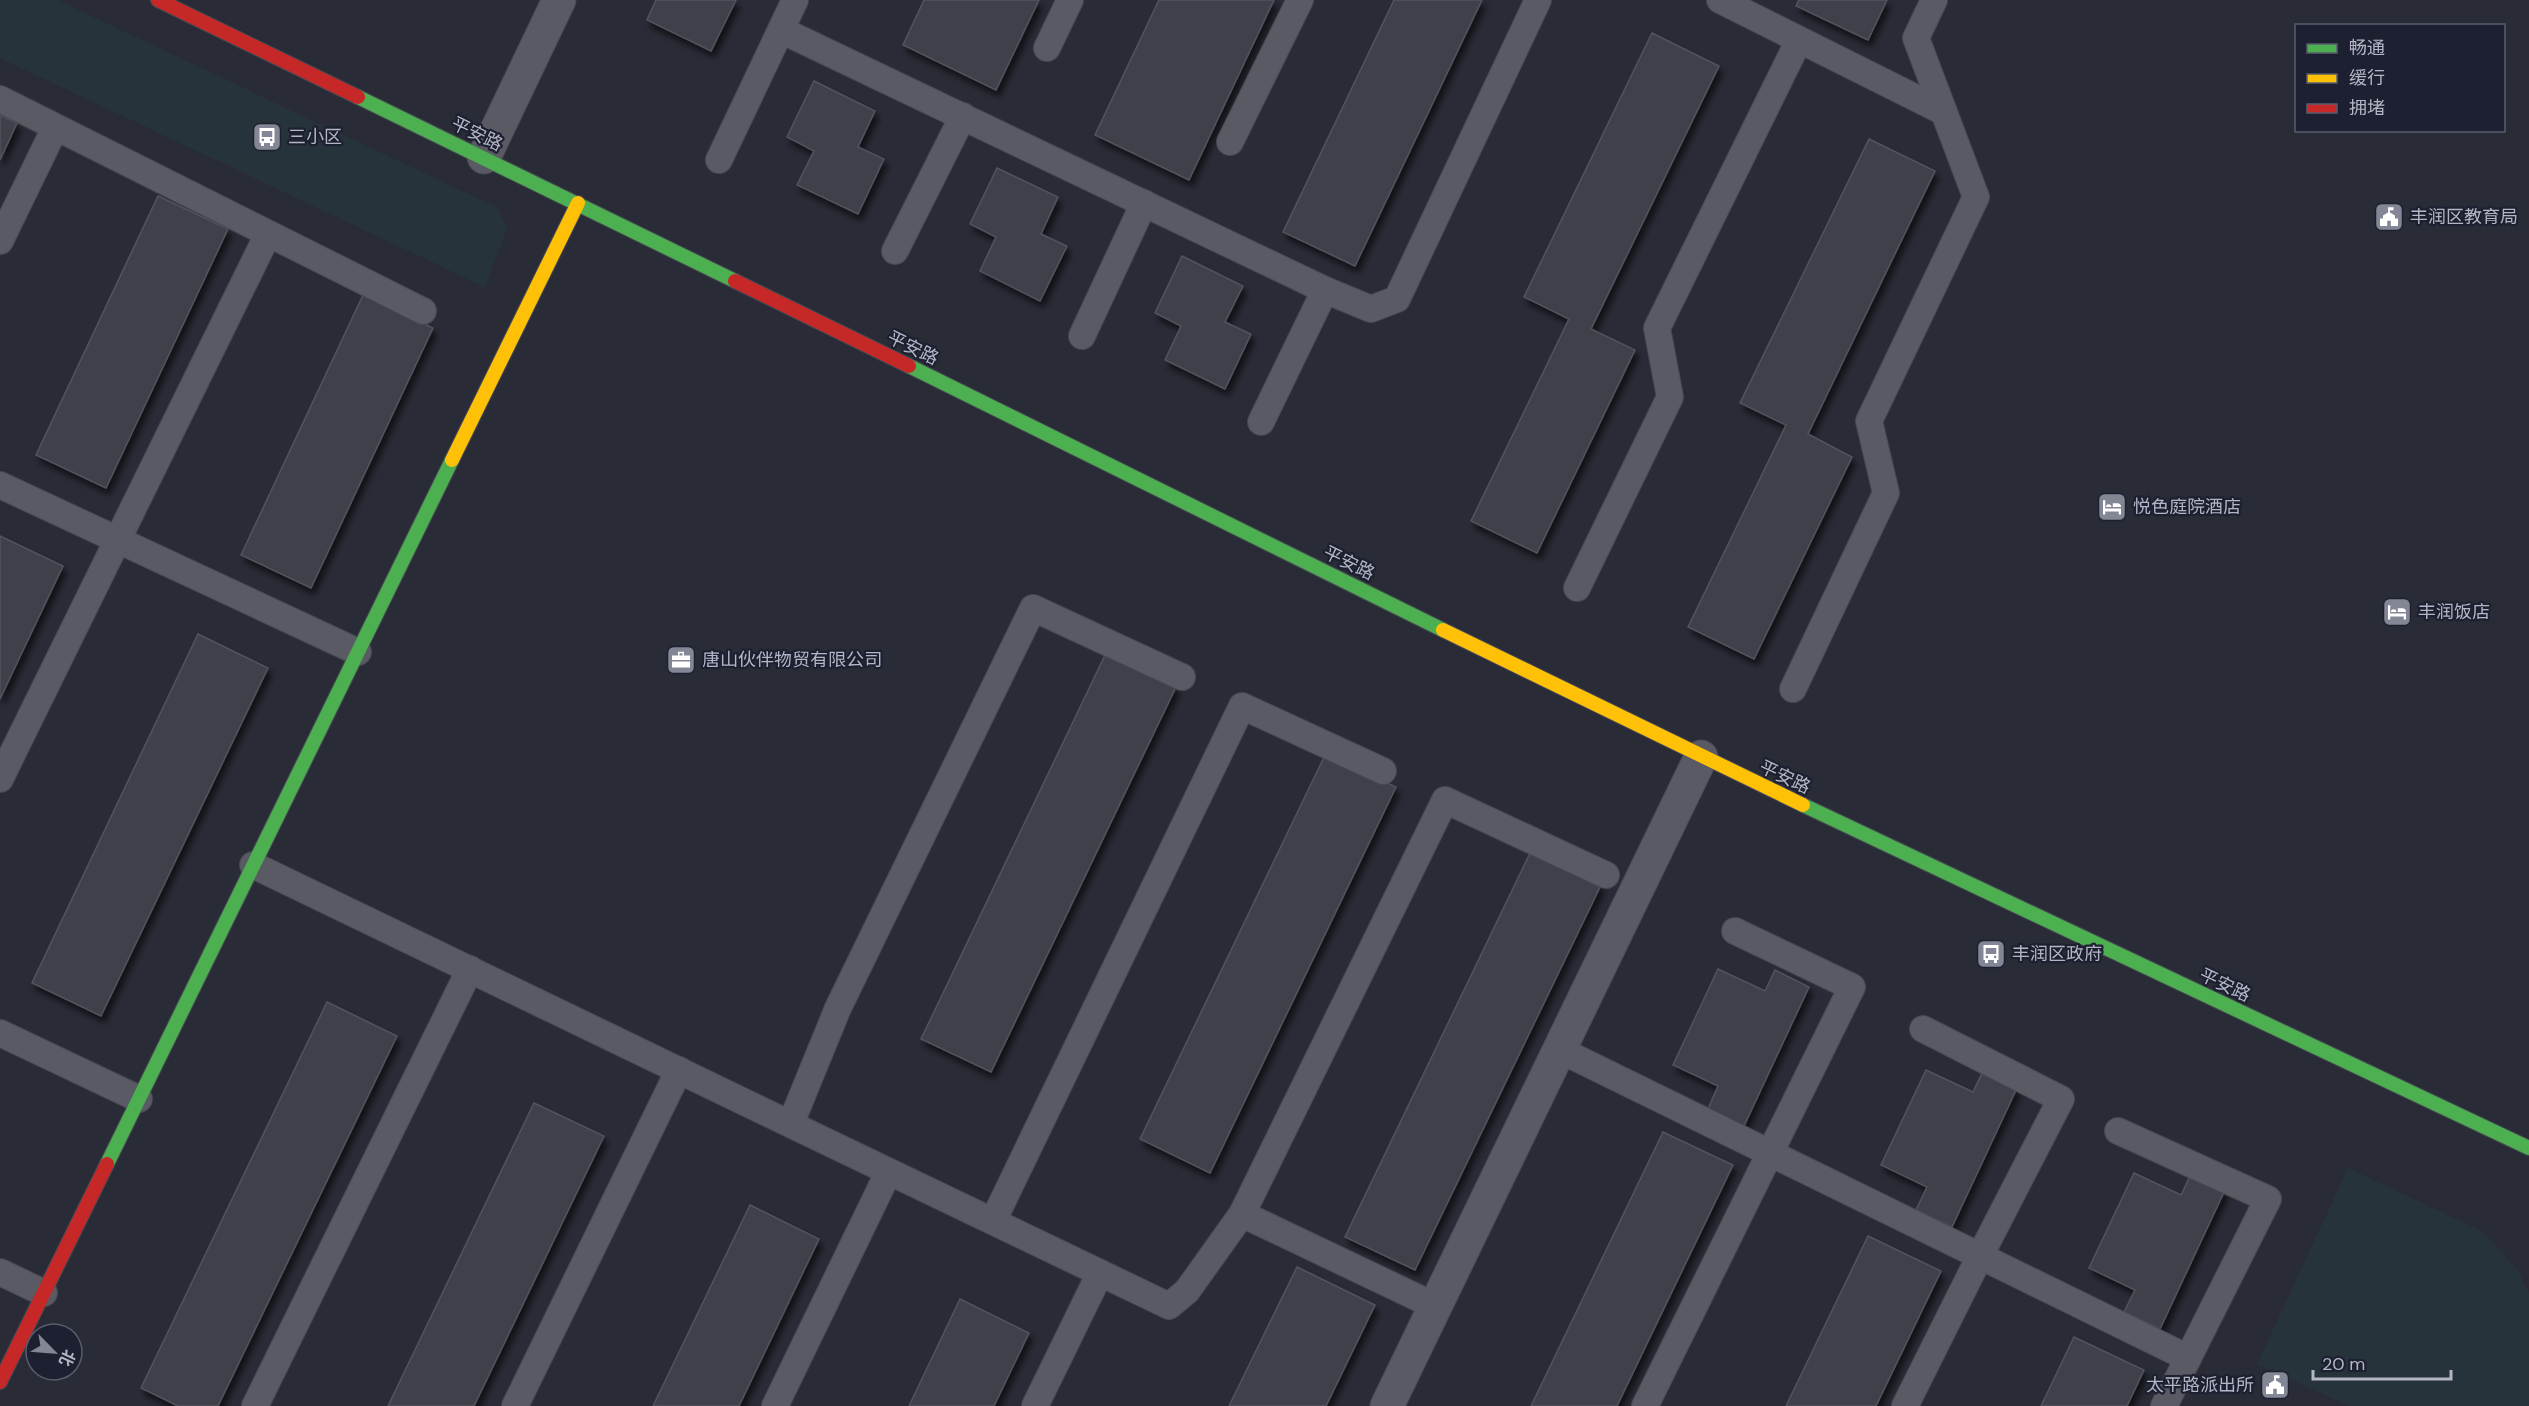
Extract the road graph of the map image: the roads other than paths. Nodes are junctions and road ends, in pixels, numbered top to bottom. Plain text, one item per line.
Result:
1 (159, 0) edge
2 (559, 0) edge
3 (795, 0) edge
4 (1070, 0) edge
5 (1300, 0) edge
6 (1538, 0) edge
7 (1720, 0) edge
8 (1934, 0) edge
9 (781, 30) junction
10 (1799, 40) junction
11 (1047, 48) dead end
12 (0, 99) edge
13 (1944, 112) junction
14 (963, 116) junction
15 (55, 128) junction
16 (1230, 142) dead end
17 (484, 157) junction
18 (719, 160) dead end
19 (578, 203) junction
20 (1144, 203) junction
21 (268, 234) junction
22 (0, 241) edge
23 (895, 251) dead end
24 (1325, 290) junction
25 (423, 311) dead end
26 (1082, 336) dead end
27 (1261, 422) dead end
28 (0, 484) edge
29 (118, 540) junction
30 (1577, 588) dead end
31 (358, 652) junction
32 (1182, 677) dead end
33 (1793, 690) dead end
34 (1701, 757) junction
35 (1383, 771) dead end
36 (0, 779) edge
37 (254, 865) junction
38 (1606, 875) dead end
39 (1735, 931) dead end
40 (470, 969) junction
41 (1923, 1029) dead end
42 (0, 1033) edge
43 (1560, 1050) junction
44 (679, 1070) junction
45 (139, 1099) junction
46 (791, 1123) junction
47 (2118, 1131) dead end
48 (2529, 1148) edge
49 (1769, 1152) junction
50 (888, 1173) junction
51 (1242, 1214) junction
52 (993, 1221) junction
53 (1980, 1256) junction
54 (0, 1272) edge
55 (1100, 1273) junction
56 (44, 1293) junction
57 (1435, 1306) junction
58 (2188, 1358) junction
59 (0, 1382) edge
60 (255, 1406) edge
61 (515, 1406) edge
62 (775, 1406) edge
63 (1035, 1406) edge
64 (1387, 1406) edge
65 (1645, 1406) edge
66 (1905, 1406) edge
67 (2164, 1406) edge

1 - 17 street, 平安路
2 - 17 street
3 - 9 lane
4 - 11 lane
5 - 16 lane
6 - 24 lane
7 - 10 lane
8 - 13 lane
9 - 14 lane
9 - 18 lane
10 - 13 lane
10 - 30 lane
12 - 15 lane
13 - 33 lane
14 - 20 lane
14 - 23 lane
15 - 21 lane
15 - 22 lane
17 - 19 street, 平安路
19 - 31 street
19 - 34 street, 平安路
20 - 24 lane
20 - 26 lane
21 - 25 lane
21 - 29 lane
24 - 27 lane
28 - 29 lane
29 - 31 lane
29 - 36 lane
31 - 37 street
32 - 46 lane
34 - 43 street
34 - 48 street, 平安路
35 - 52 lane
37 - 40 lane
37 - 45 street
38 - 51 lane
39 - 49 lane
40 - 44 lane
40 - 60 lane
41 - 53 lane
42 - 45 lane
43 - 49 lane
43 - 57 street
44 - 46 lane
44 - 61 lane
45 - 56 street
46 - 50 lane
47 - 58 lane
49 - 53 lane
49 - 65 lane
50 - 52 lane
50 - 62 lane
51 - 55 lane
51 - 57 lane
52 - 55 lane
53 - 58 lane
53 - 66 lane
54 - 56 lane
55 - 63 lane
56 - 59 street
57 - 64 street
58 - 67 lane

